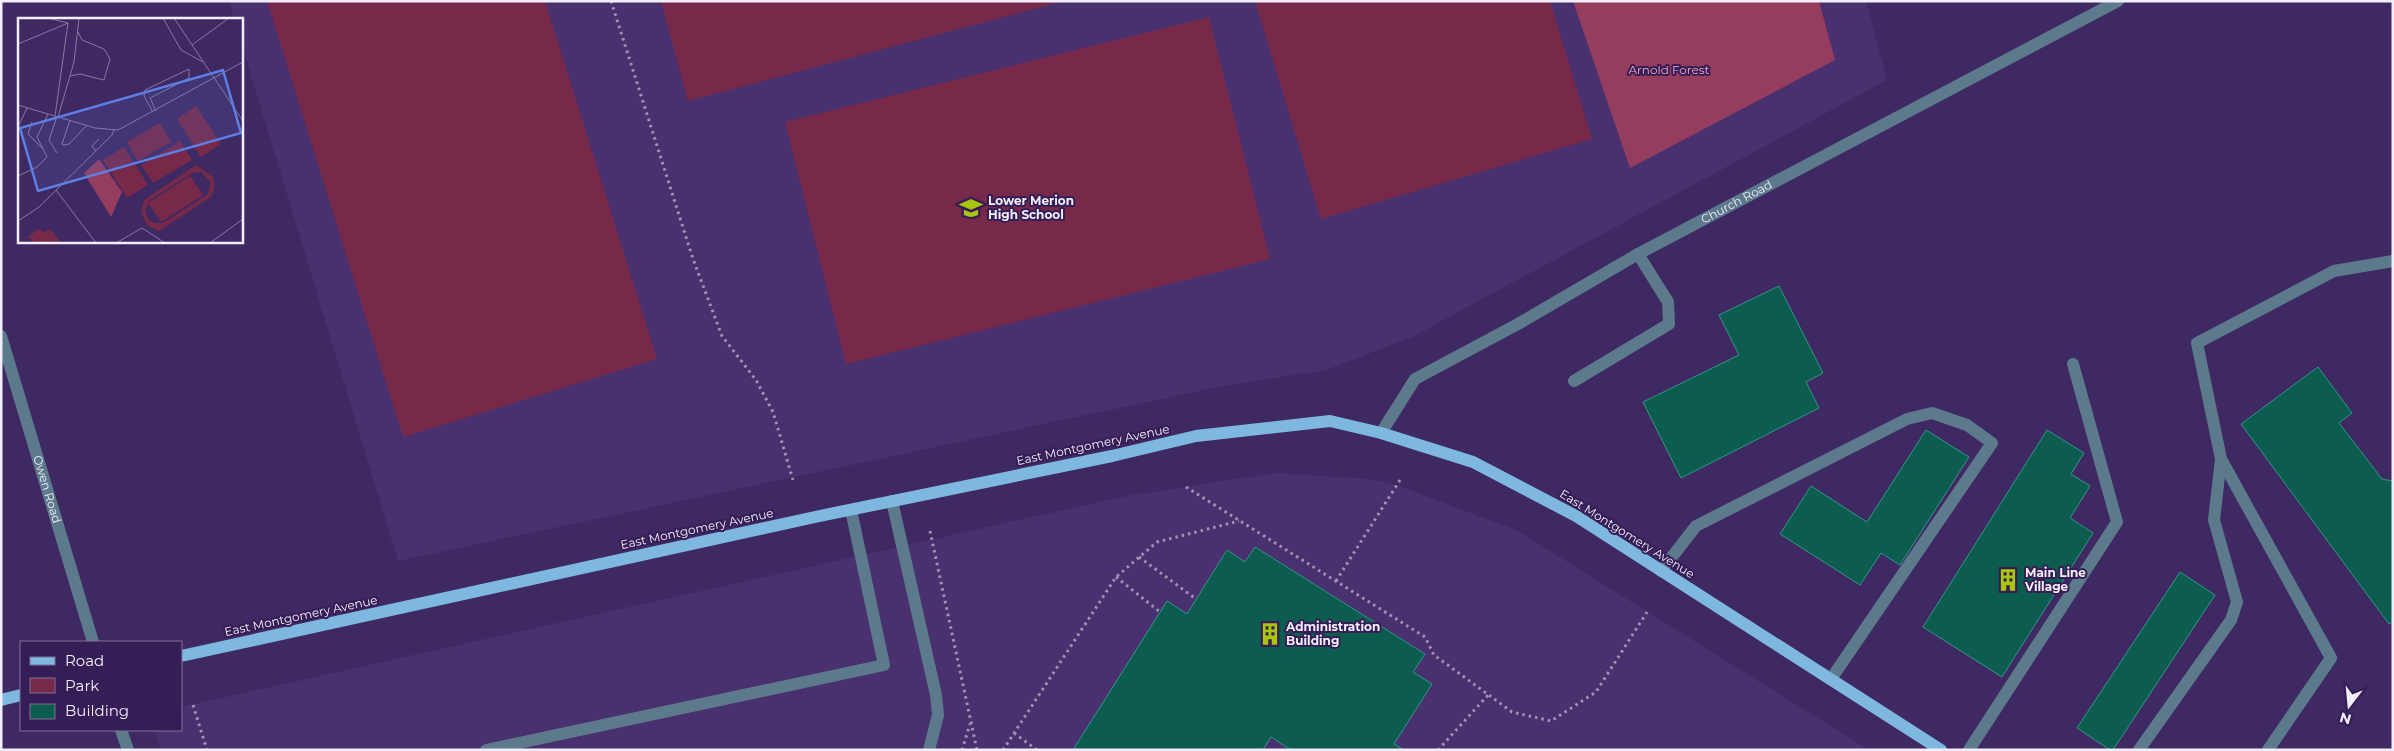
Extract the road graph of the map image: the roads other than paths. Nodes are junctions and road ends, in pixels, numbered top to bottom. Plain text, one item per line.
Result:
1 (2118, 1) edge
2 (1638, 254) junction
3 (2393, 261) edge
4 (1, 336) edge
5 (2073, 364) dead end
6 (1574, 381) dead end
7 (1380, 434) junction
8 (2221, 458) junction
9 (892, 501) junction
10 (851, 510) junction
11 (1661, 571) junction
12 (93, 641) edge
13 (182, 656) edge
14 (1831, 679) junction
15 (20, 695) edge
16 (1, 700) edge
17 (121, 731) edge
18 (128, 750) edge
19 (486, 750) edge
20 (929, 750) edge
21 (1941, 750) edge
22 (1968, 750) edge
23 (2139, 750) edge
24 (2268, 750) edge

1 - 2 street, Church Road
2 - 6 street
2 - 7 street, Church Road
3 - 8 street
4 - 12 street, Owen Road
5 - 22 street
7 - 9 main road, East Montgomery Avenue
7 - 11 main road, East Montgomery Avenue
8 - 23 street
8 - 24 street
9 - 10 main road, East Montgomery Avenue
9 - 20 street
10 - 13 main road, East Montgomery Avenue
10 - 19 street
11 - 14 main road, East Montgomery Avenue
11 - 14 street
14 - 21 main road, East Montgomery Avenue
15 - 16 main road
17 - 18 street

